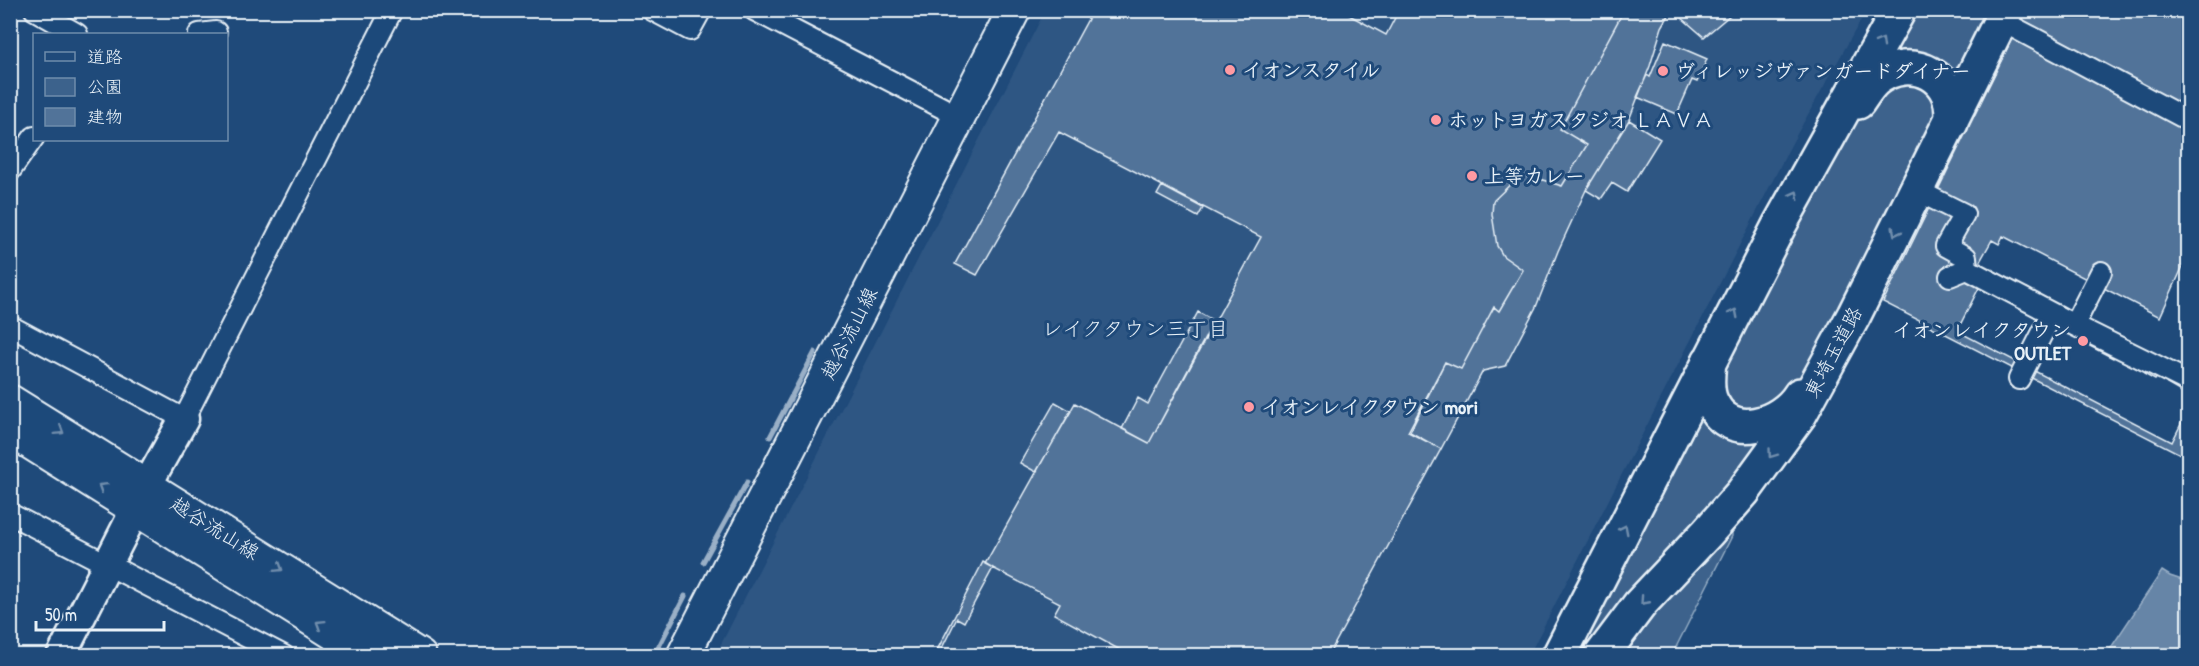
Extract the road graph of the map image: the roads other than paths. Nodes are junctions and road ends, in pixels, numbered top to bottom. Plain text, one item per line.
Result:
1 (35, 10) edge
2 (392, 10) edge
3 (652, 10) edge
4 (701, 10) edge
5 (754, 10) edge
6 (1014, 10) edge
7 (1899, 10) edge
8 (2009, 18) edge
9 (75, 33) edge
10 (960, 117) junction
11 (2188, 120) edge
12 (1951, 123) junction
13 (33, 138) edge
14 (1811, 166) junction
15 (10, 171) edge
16 (1926, 195) dead end
17 (2102, 272) dead end
18 (2052, 314) junction
19 (2074, 325) junction
20 (10, 326) edge
21 (1845, 332) junction
22 (1709, 361) junction
23 (2019, 379) dead end
24 (2187, 380) edge
25 (10, 400) edge
26 (184, 419) junction
27 (10, 429) edge
28 (142, 497) junction
29 (10, 514) edge
30 (108, 564) junction
31 (61, 656) edge
32 (284, 656) edge
33 (370, 656) edge
34 (420, 656) edge
35 (683, 656) edge
36 (1559, 656) edge
37 (1601, 656) edge

1 - 9 street
2 - 26 street
3 - 4 street
5 - 10 street
6 - 10 main road, 越谷流山線
14 -> 7 highway
8 - 11 street
8 - 12 highway, 東埼玉道路
10 - 35 main road, 越谷流山線
12 - 14 highway
12 -> 21 highway, 東埼玉道路
13 - 15 street
22 -> 14 highway
16 - 18 street
17 - 19 street
18 - 19 street
18 - 23 street
19 - 24 street
20 - 26 street
21 - 22 highway
21 -> 37 highway, 東埼玉道路
36 -> 22 highway
25 -> 28 main road, 越谷流山線
26 - 28 street
28 -> 27 main road, 越谷流山線
28 - 30 street
33 -> 28 main road, 越谷流山線
28 -> 34 main road, 越谷流山線
29 - 30 street
30 - 31 street
30 - 32 street

